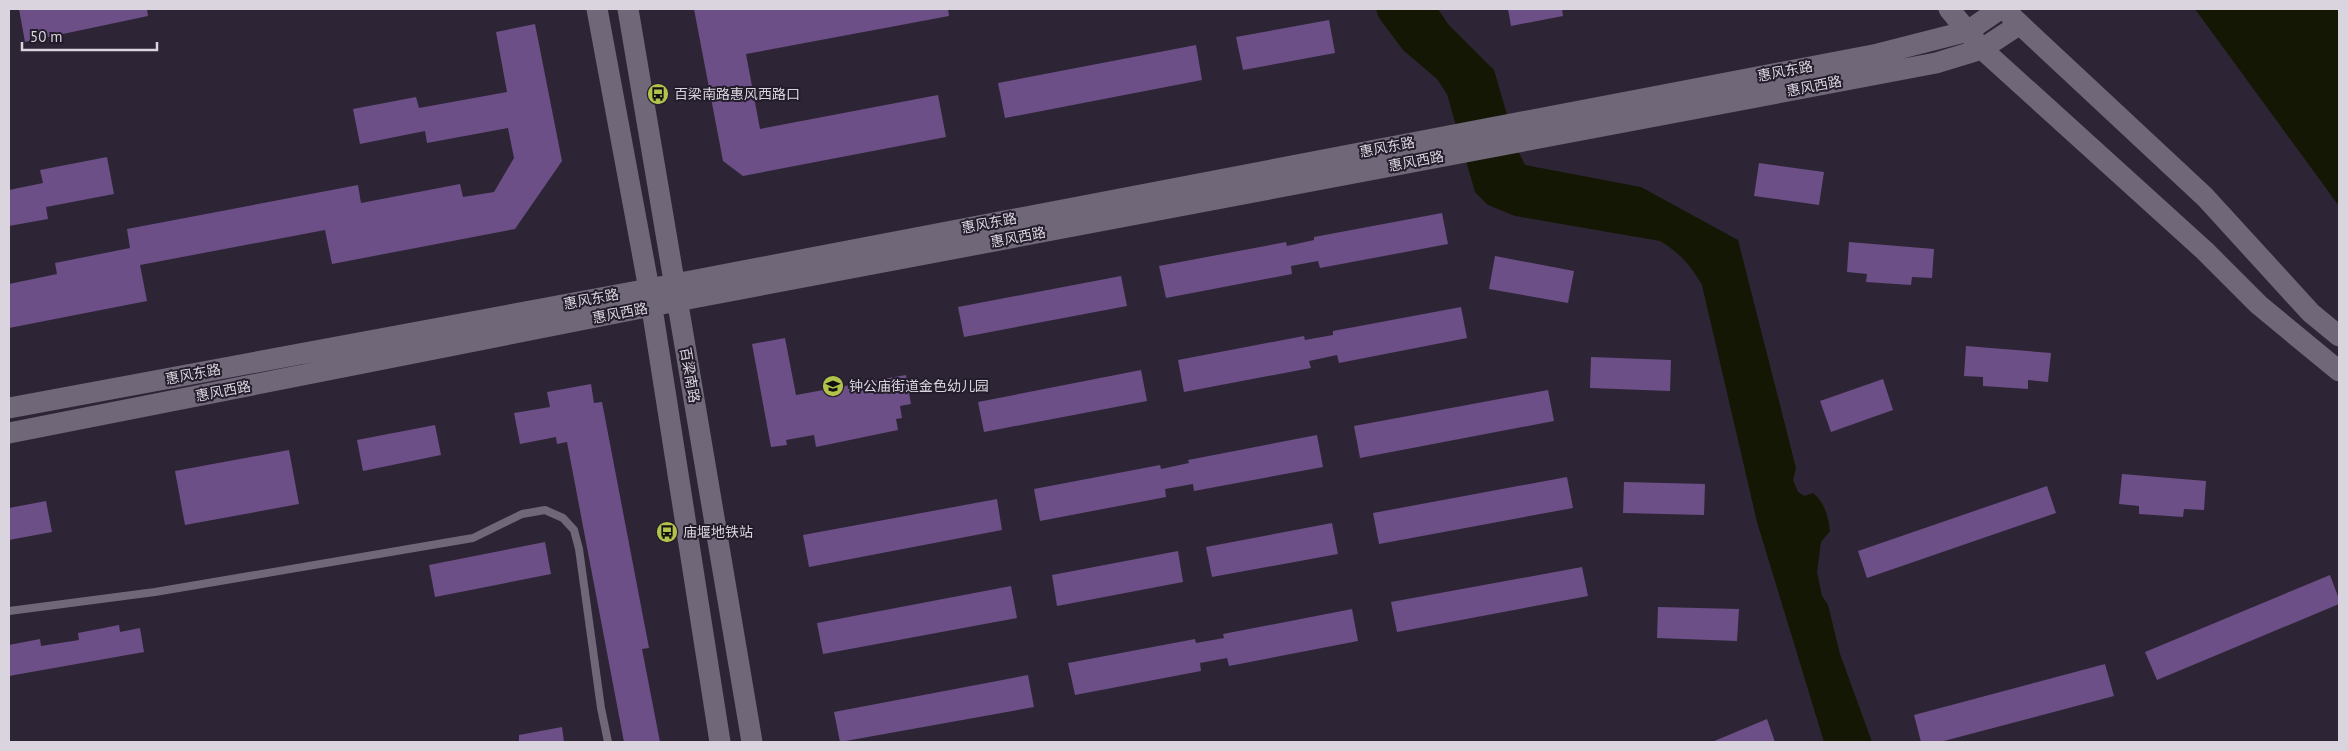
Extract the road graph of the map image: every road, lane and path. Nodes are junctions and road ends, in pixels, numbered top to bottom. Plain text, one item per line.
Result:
1 (597, 9) edge
2 (628, 9) edge
3 (1949, 9) edge
4 (2001, 9) edge
5 (2020, 24) junction
6 (1968, 31) junction
7 (1982, 49) junction
8 (676, 292) junction
9 (650, 298) junction
10 (2339, 336) edge
11 (2339, 372) edge
12 (9, 408) edge
13 (9, 433) edge
14 (9, 611) edge
15 (608, 742) edge
16 (720, 742) edge
17 (752, 742) edge

1 - 9 street, 百梁南路
2 - 8 street, 百梁南路
3 - 6 street
4 - 5 street
4 - 6 street
5 - 7 street, 惠风西路
5 - 10 street
6 - 7 street
6 - 8 street, 惠风东路
7 - 8 street, 惠风西路
7 - 11 street
8 - 9 street, 惠风东路
8 - 17 street, 百梁南路
9 - 12 street, 惠风东路
9 - 13 street, 惠风西路
9 - 16 street, 百梁南路
14 - 15 lane

